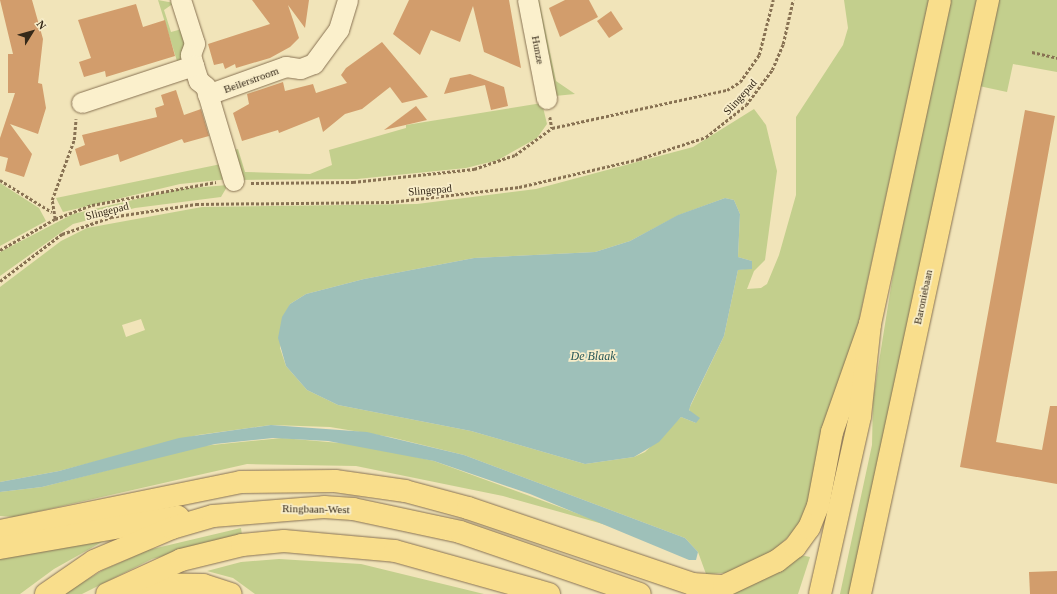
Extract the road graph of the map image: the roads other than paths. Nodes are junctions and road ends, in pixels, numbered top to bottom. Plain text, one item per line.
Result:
1 (182, 0) edge
2 (348, 0) edge
3 (528, 0) edge
4 (940, 0) edge
5 (988, 0) edge
6 (194, 66) junction
7 (208, 94) junction
8 (547, 99) dead end
9 (82, 103) road end
10 (234, 181) road end
11 (870, 324) junction
12 (213, 516) junction
13 (0, 531) edge
14 (0, 548) edge
15 (116, 589) edge
16 (46, 594) edge
17 (231, 594) edge
18 (549, 594) edge
19 (640, 594) edge
20 (820, 594) edge
21 (860, 594) edge

1 - 6 street, Beilerstroom
2 - 7 street, Beilerstroom
3 - 8 street, Hunze
4 - 11 main road
5 - 21 main road, Baroniebaan
6 - 7 street, Beilerstroom
6 - 9 street
7 - 10 street, Beilerstroom
11 - 13 main road
11 - 20 main road
12 - 14 main road
12 - 16 main road, Ringbaan-West
12 - 19 main road, Ringbaan-West
15 - 17 main road
15 - 18 main road

